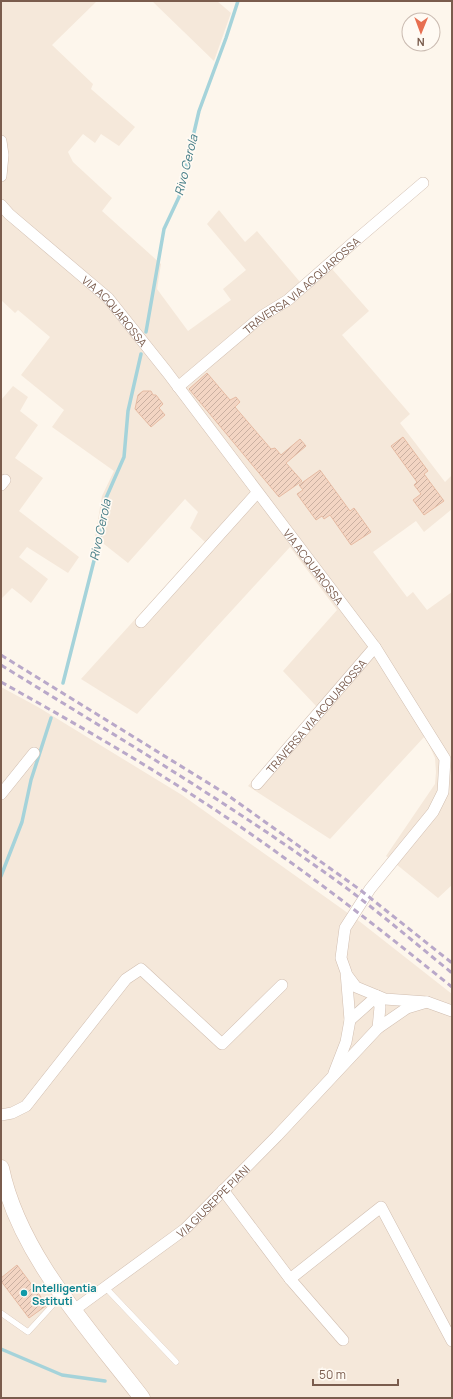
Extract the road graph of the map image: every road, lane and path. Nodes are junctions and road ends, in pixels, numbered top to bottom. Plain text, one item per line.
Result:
1 (1, 141) edge
2 (1, 176) edge
3 (423, 183) dead end
4 (1, 206) edge
5 (178, 388) junction
6 (257, 493) junction
7 (141, 622) dead end
8 (375, 647) junction
9 (34, 753) dead end
10 (445, 759) junction
11 (452, 778) edge
12 (256, 784) dead end
13 (1, 794) edge
14 (346, 972) junction
15 (282, 985) dead end
16 (377, 996) junction
17 (427, 1002) junction
18 (452, 1011) edge
19 (350, 1020) junction
20 (378, 1028) junction
21 (334, 1073) junction
22 (1, 1115) edge
23 (1, 1168) edge
24 (223, 1190) junction
25 (290, 1279) junction
26 (106, 1287) junction
27 (63, 1295) junction
28 (74, 1310) junction
29 (1, 1313) edge
30 (343, 1340) dead end
31 (452, 1341) edge
32 (176, 1362) dead end
33 (142, 1398) edge

1 - 2 street
3 - 5 street, TRAVERSA VIA ACQUAROSSA
4 - 5 street, VIA ACQUAROSSA
5 - 6 street, VIA ACQUAROSSA
6 - 7 street
6 - 8 street, VIA ACQUAROSSA
8 - 10 street, VIA ACQUAROSSA
8 - 12 street, TRAVERSA VIA ACQUAROSSA
9 - 13 street
10 - 11 street, VIA ACQUAROSSA
10 - 14 street
14 - 16 street
14 - 19 street
15 - 22 street
16 - 17 street
16 - 19 street
16 - 20 street
17 - 18 street
17 - 20 street, VIA GIUSEPPE PIANI
19 - 21 street
20 - 21 street, VIA GIUSEPPE PIANI
21 - 24 street, VIA GIUSEPPE PIANI
23 - 27 street
24 - 25 street
24 - 26 street, VIA GIUSEPPE PIANI
25 - 30 street
25 - 31 street
26 - 28 street, VIA GIUSEPPE PIANI
26 - 32 lane
27 - 28 street
27 - 29 lane
28 - 33 street

